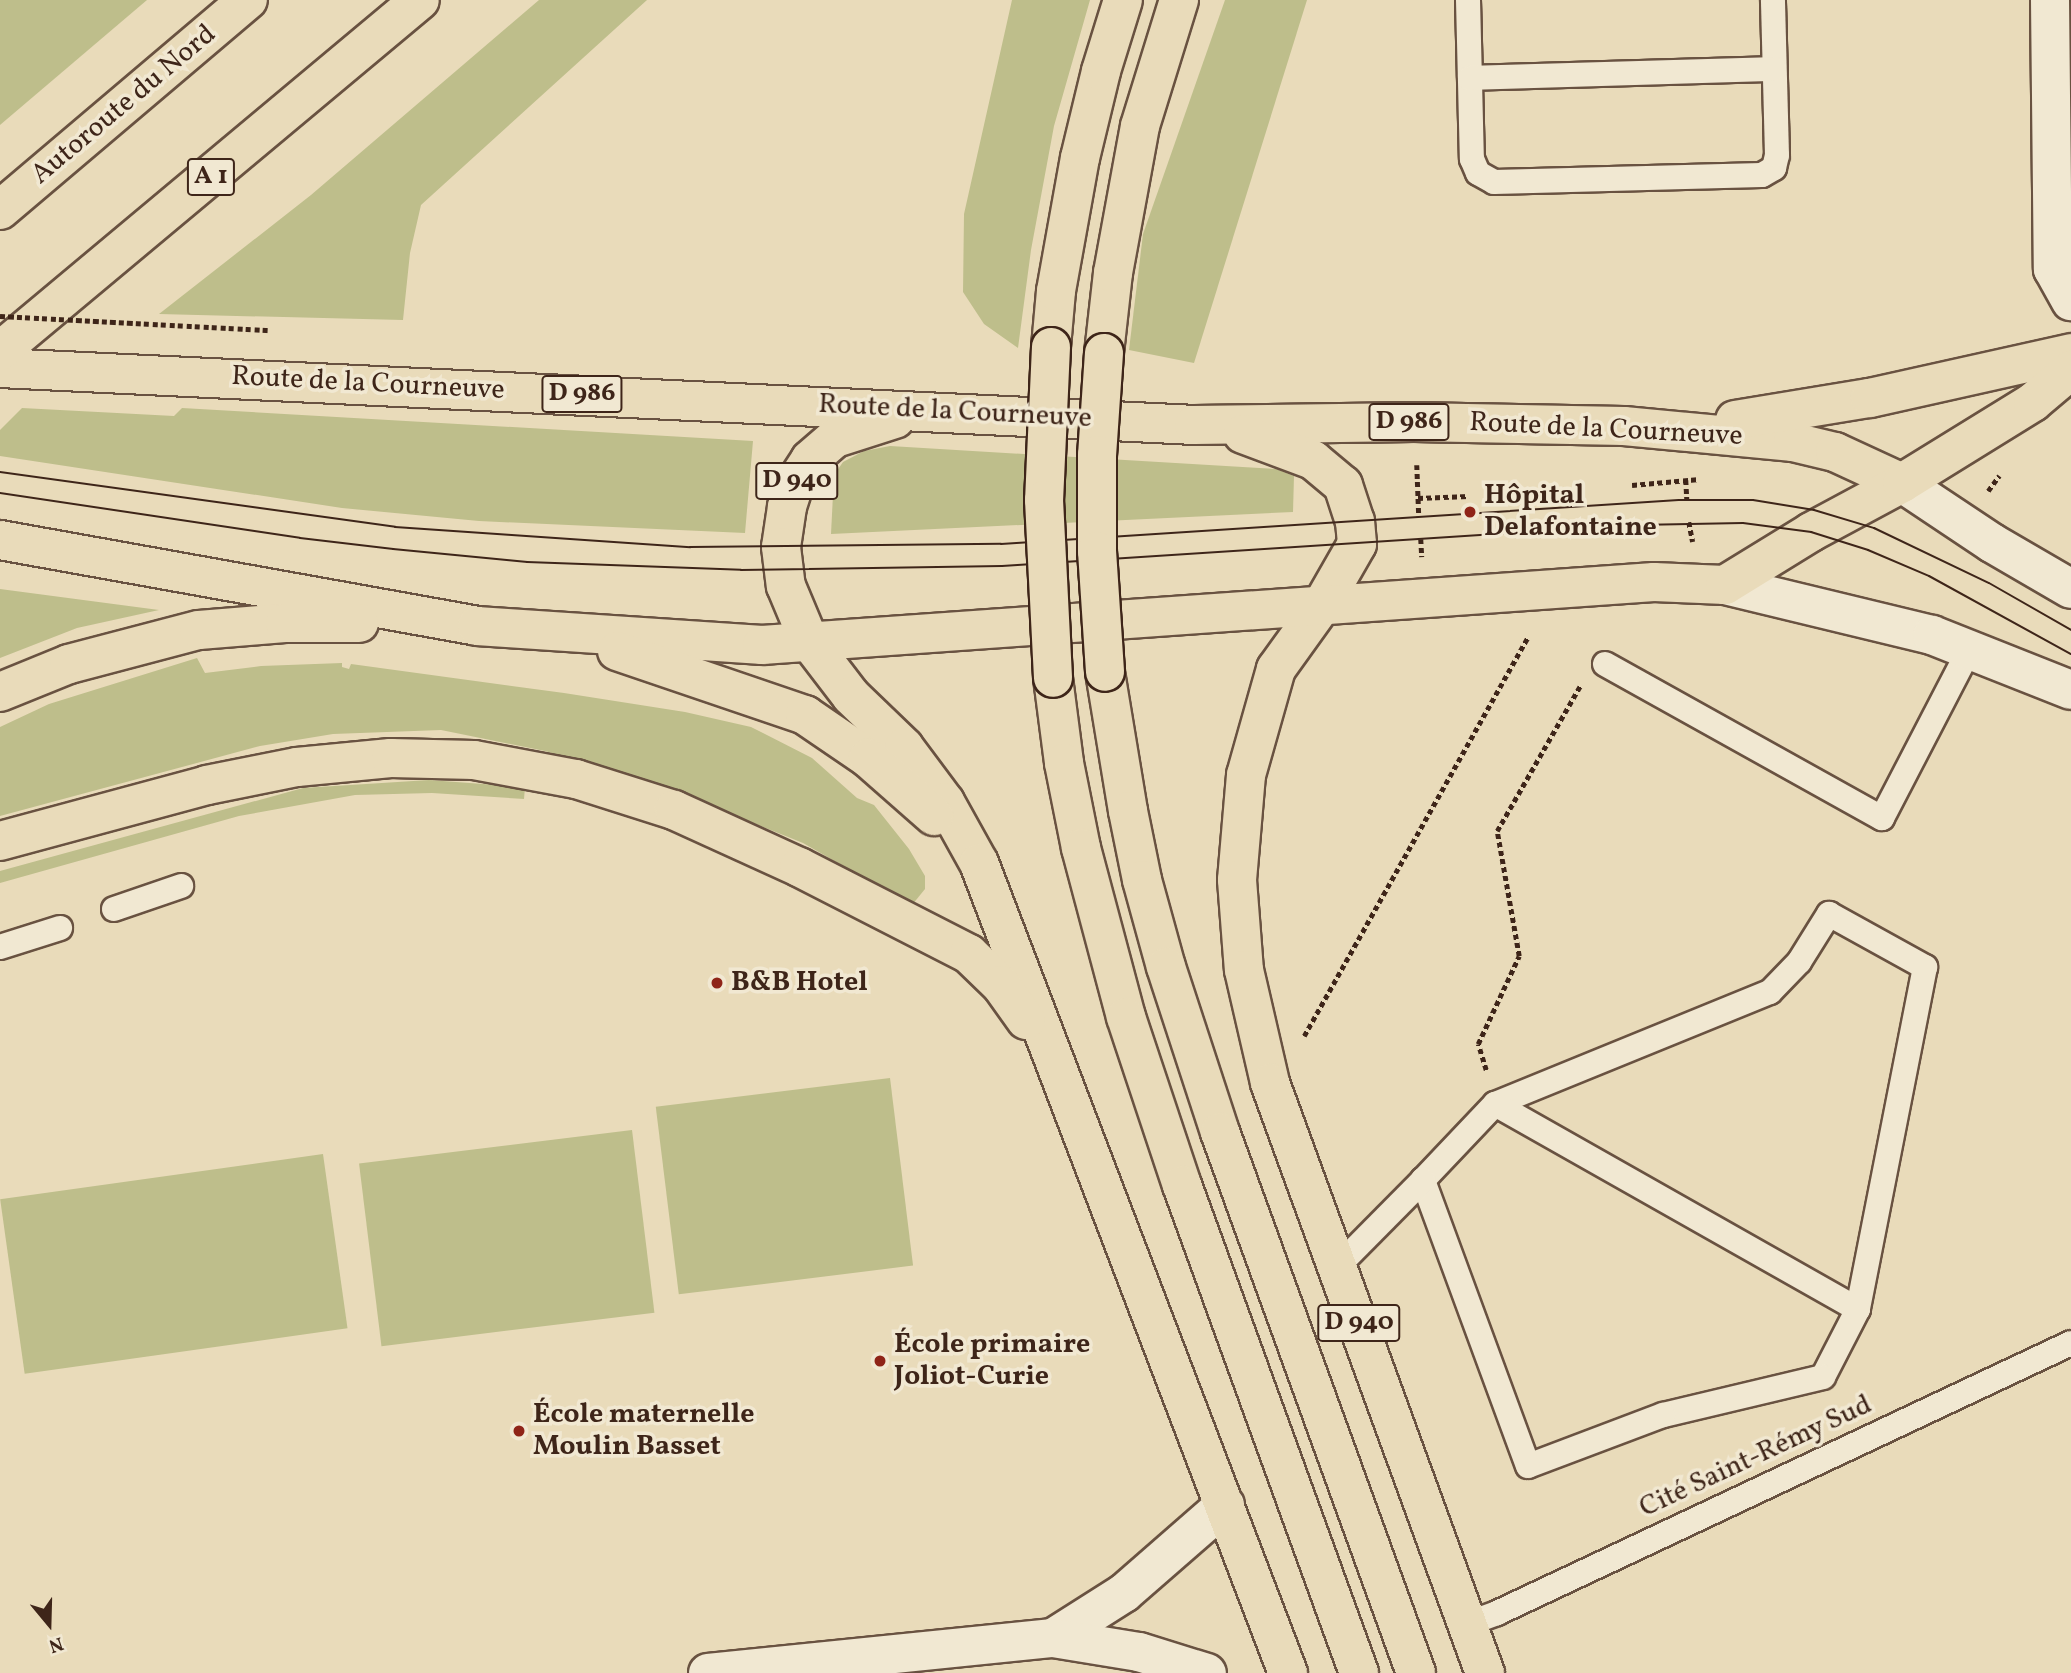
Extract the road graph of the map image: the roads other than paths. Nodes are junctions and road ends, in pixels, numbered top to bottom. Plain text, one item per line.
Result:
1 (248, 0) edge
2 (420, 0) edge
3 (1123, 0) edge
4 (1179, 0) edge
5 (1468, 0) edge
6 (1773, 0) edge
7 (2050, 0) edge
8 (1774, 69) junction
9 (1470, 78) junction
10 (0, 210) edge
11 (2071, 302) edge
12 (0, 351) edge
13 (2071, 353) edge
14 (0, 368) edge
15 (2071, 370) edge
16 (942, 411) junction
17 (1194, 425) junction
18 (1625, 426) junction
19 (1902, 483) junction
20 (6, 541) edge
21 (1725, 585) junction
22 (2071, 589) edge
23 (1322, 605) junction
24 (477, 626) junction
25 (534, 632) junction
26 (809, 641) junction
27 (1970, 648) junction
28 (1605, 664) road end
29 (2071, 690) edge
30 (0, 692) edge
31 (0, 841) edge
32 (979, 863) junction
33 (181, 886) dead end
34 (114, 909) dead end
35 (60, 929) dead end
36 (0, 947) edge
37 (1071, 1098) junction
38 (1495, 1104) junction
39 (1423, 1180) junction
40 (1338, 1266) junction
41 (1858, 1310) junction
42 (2071, 1343) edge
43 (1225, 1505) junction
44 (1467, 1624) junction
45 (1053, 1638) junction
46 (708, 1673) edge
47 (1207, 1673) edge
48 (1288, 1673) edge
49 (1359, 1673) edge
50 (1416, 1673) edge
51 (1485, 1673) edge

1 - 10 main road, Autoroute du Nord
2 - 12 main road, A 1
3 - 49 main road, bridge
4 - 50 main road, bridge
5 - 9 lane
6 - 8 lane
7 - 11 street
8 - 9 lane
8 - 9 lane
13 - 18 main road
14 - 16 main road, Route de la Courneuve / D 986
15 - 19 main road
16 - 17 main road, Route de la Courneuve / D 986
16 - 26 main road, D 940
17 - 18 main road, Route de la Courneuve / D 986
17 - 23 main road, D 940
18 - 19 main road, Route de la Courneuve
19 - 21 main road
19 - 22 street
20 - 24 main road
21 - 23 main road
21 - 27 street
23 - 26 main road
23 - 40 main road, D 940
24 - 25 main road
24 - 30 main road
25 - 26 main road
25 - 32 main road
26 - 32 main road, D 940
27 - 28 lane
27 - 29 street
31 - 37 main road
32 - 37 main road, D 940
33 - 34 lane
35 - 36 lane
37 - 43 main road, D 940
38 - 39 lane
38 - 41 lane
38 - 41 lane
39 - 40 lane
39 - 41 lane
40 - 44 main road, D 940
42 - 44 lane, Cité Saint-Rémy Sud
43 - 45 street
43 - 48 main road, D 940
44 - 51 main road, D 940
45 - 46 street
45 - 47 street

